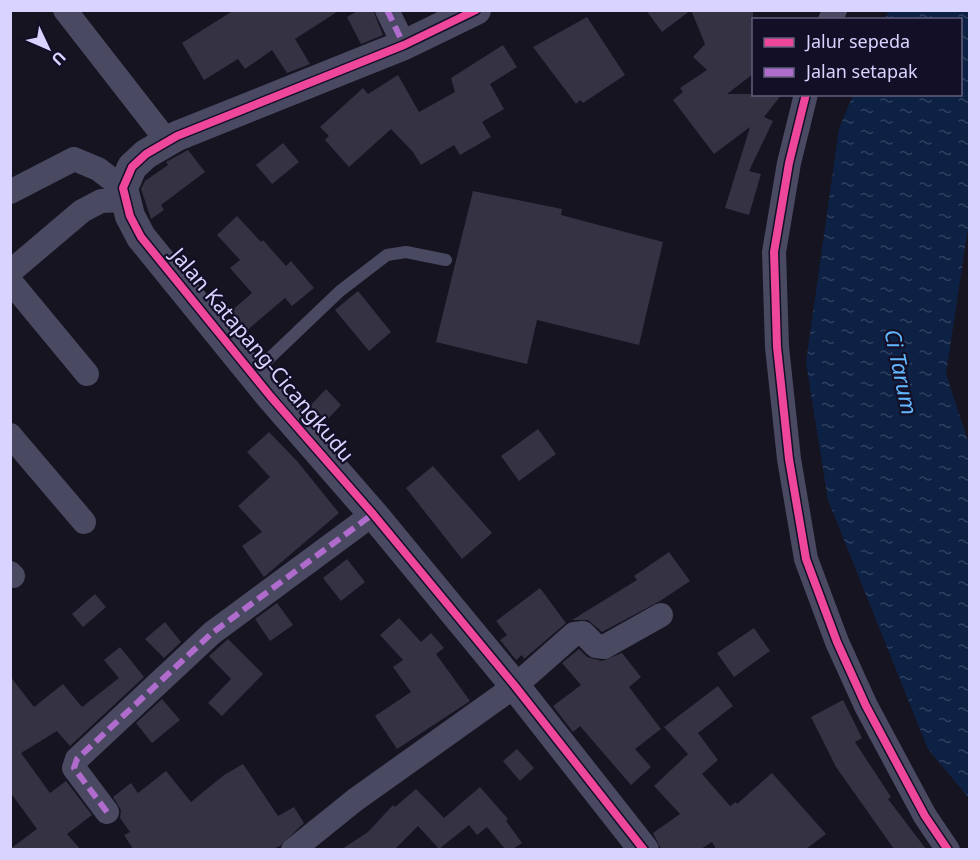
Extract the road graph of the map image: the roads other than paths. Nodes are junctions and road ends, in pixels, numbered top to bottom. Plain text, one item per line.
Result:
1 (65, 10) edge
2 (387, 10) edge
3 (476, 10) edge
4 (404, 45) junction
5 (806, 96) edge
6 (167, 141) junction
7 (10, 192) edge
8 (124, 194) junction
9 (446, 260) dead end
10 (10, 272) edge
11 (10, 281) edge
12 (87, 374) dead end
13 (253, 374) junction
14 (10, 435) edge
15 (373, 514) junction
16 (84, 522) dead end
17 (661, 615) dead end
18 (515, 686) junction
19 (107, 812) dead end
20 (292, 849) edge
21 (644, 849) edge
22 (948, 849) edge

1 - 6 street
2 - 4 street
3 - 4 street
4 - 6 street
5 - 22 street
6 - 8 street
7 - 8 street
8 - 10 street
8 - 13 street, Jalan Katapang-Cicangkudu
9 - 13 lane
11 - 12 street
13 - 15 street, Jalan Katapang-Cicangkudu
14 - 16 street
15 - 18 street, Jalan Katapang-Cicangkudu
15 - 19 street
17 - 18 street
18 - 20 street
18 - 21 street, Jalan Katapang-Cicangkudu

